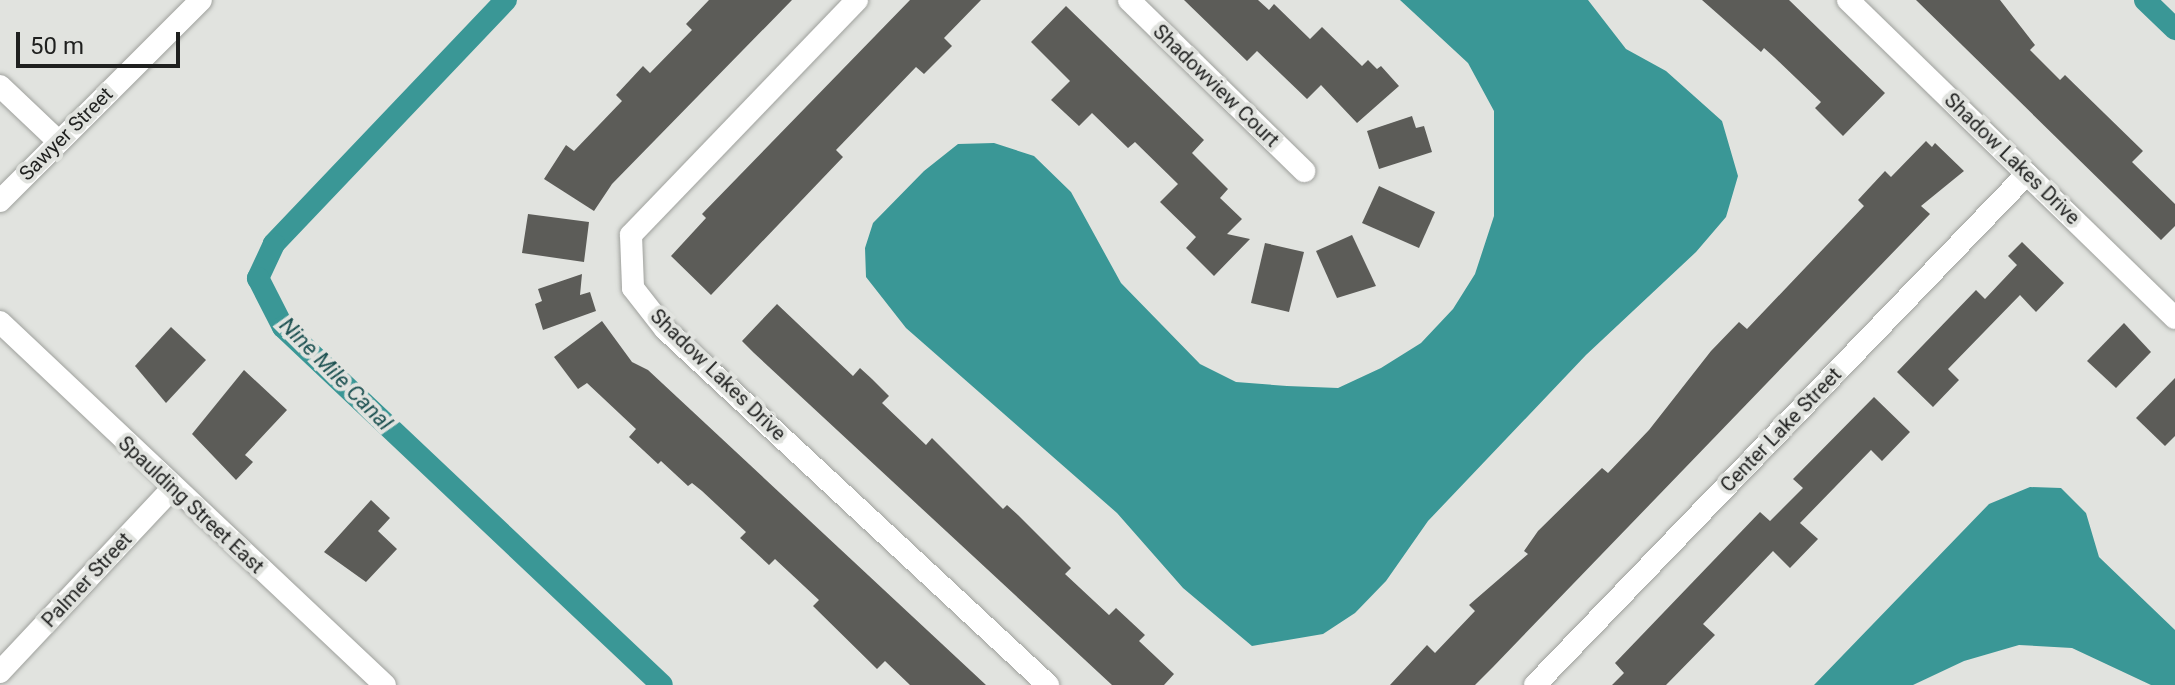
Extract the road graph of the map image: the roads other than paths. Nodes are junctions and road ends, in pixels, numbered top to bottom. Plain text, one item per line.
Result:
1 (201, 0) edge
2 (857, 0) edge
3 (1129, 0) edge
4 (1848, 0) edge
5 (0, 86) edge
6 (59, 142) junction
7 (1304, 171) dead end
8 (2027, 174) junction
9 (0, 201) edge
10 (2175, 318) edge
11 (0, 322) edge
12 (173, 488) junction
13 (0, 672) edge
14 (385, 685) edge
15 (1048, 685) edge
16 (1535, 685) edge

1 - 6 street, Sawyer Street
2 - 15 street, Shadow Lakes Drive
3 - 7 street, Shadowview Court
4 - 8 street, Shadow Lakes Drive
5 - 6 street
6 - 9 street, Sawyer Street
8 - 10 street, Shadow Lakes Drive
8 - 16 street, Center Lake Street
11 - 12 street, Spaulding Street East
12 - 13 street, Palmer Street
12 - 14 street, Spaulding Street East

